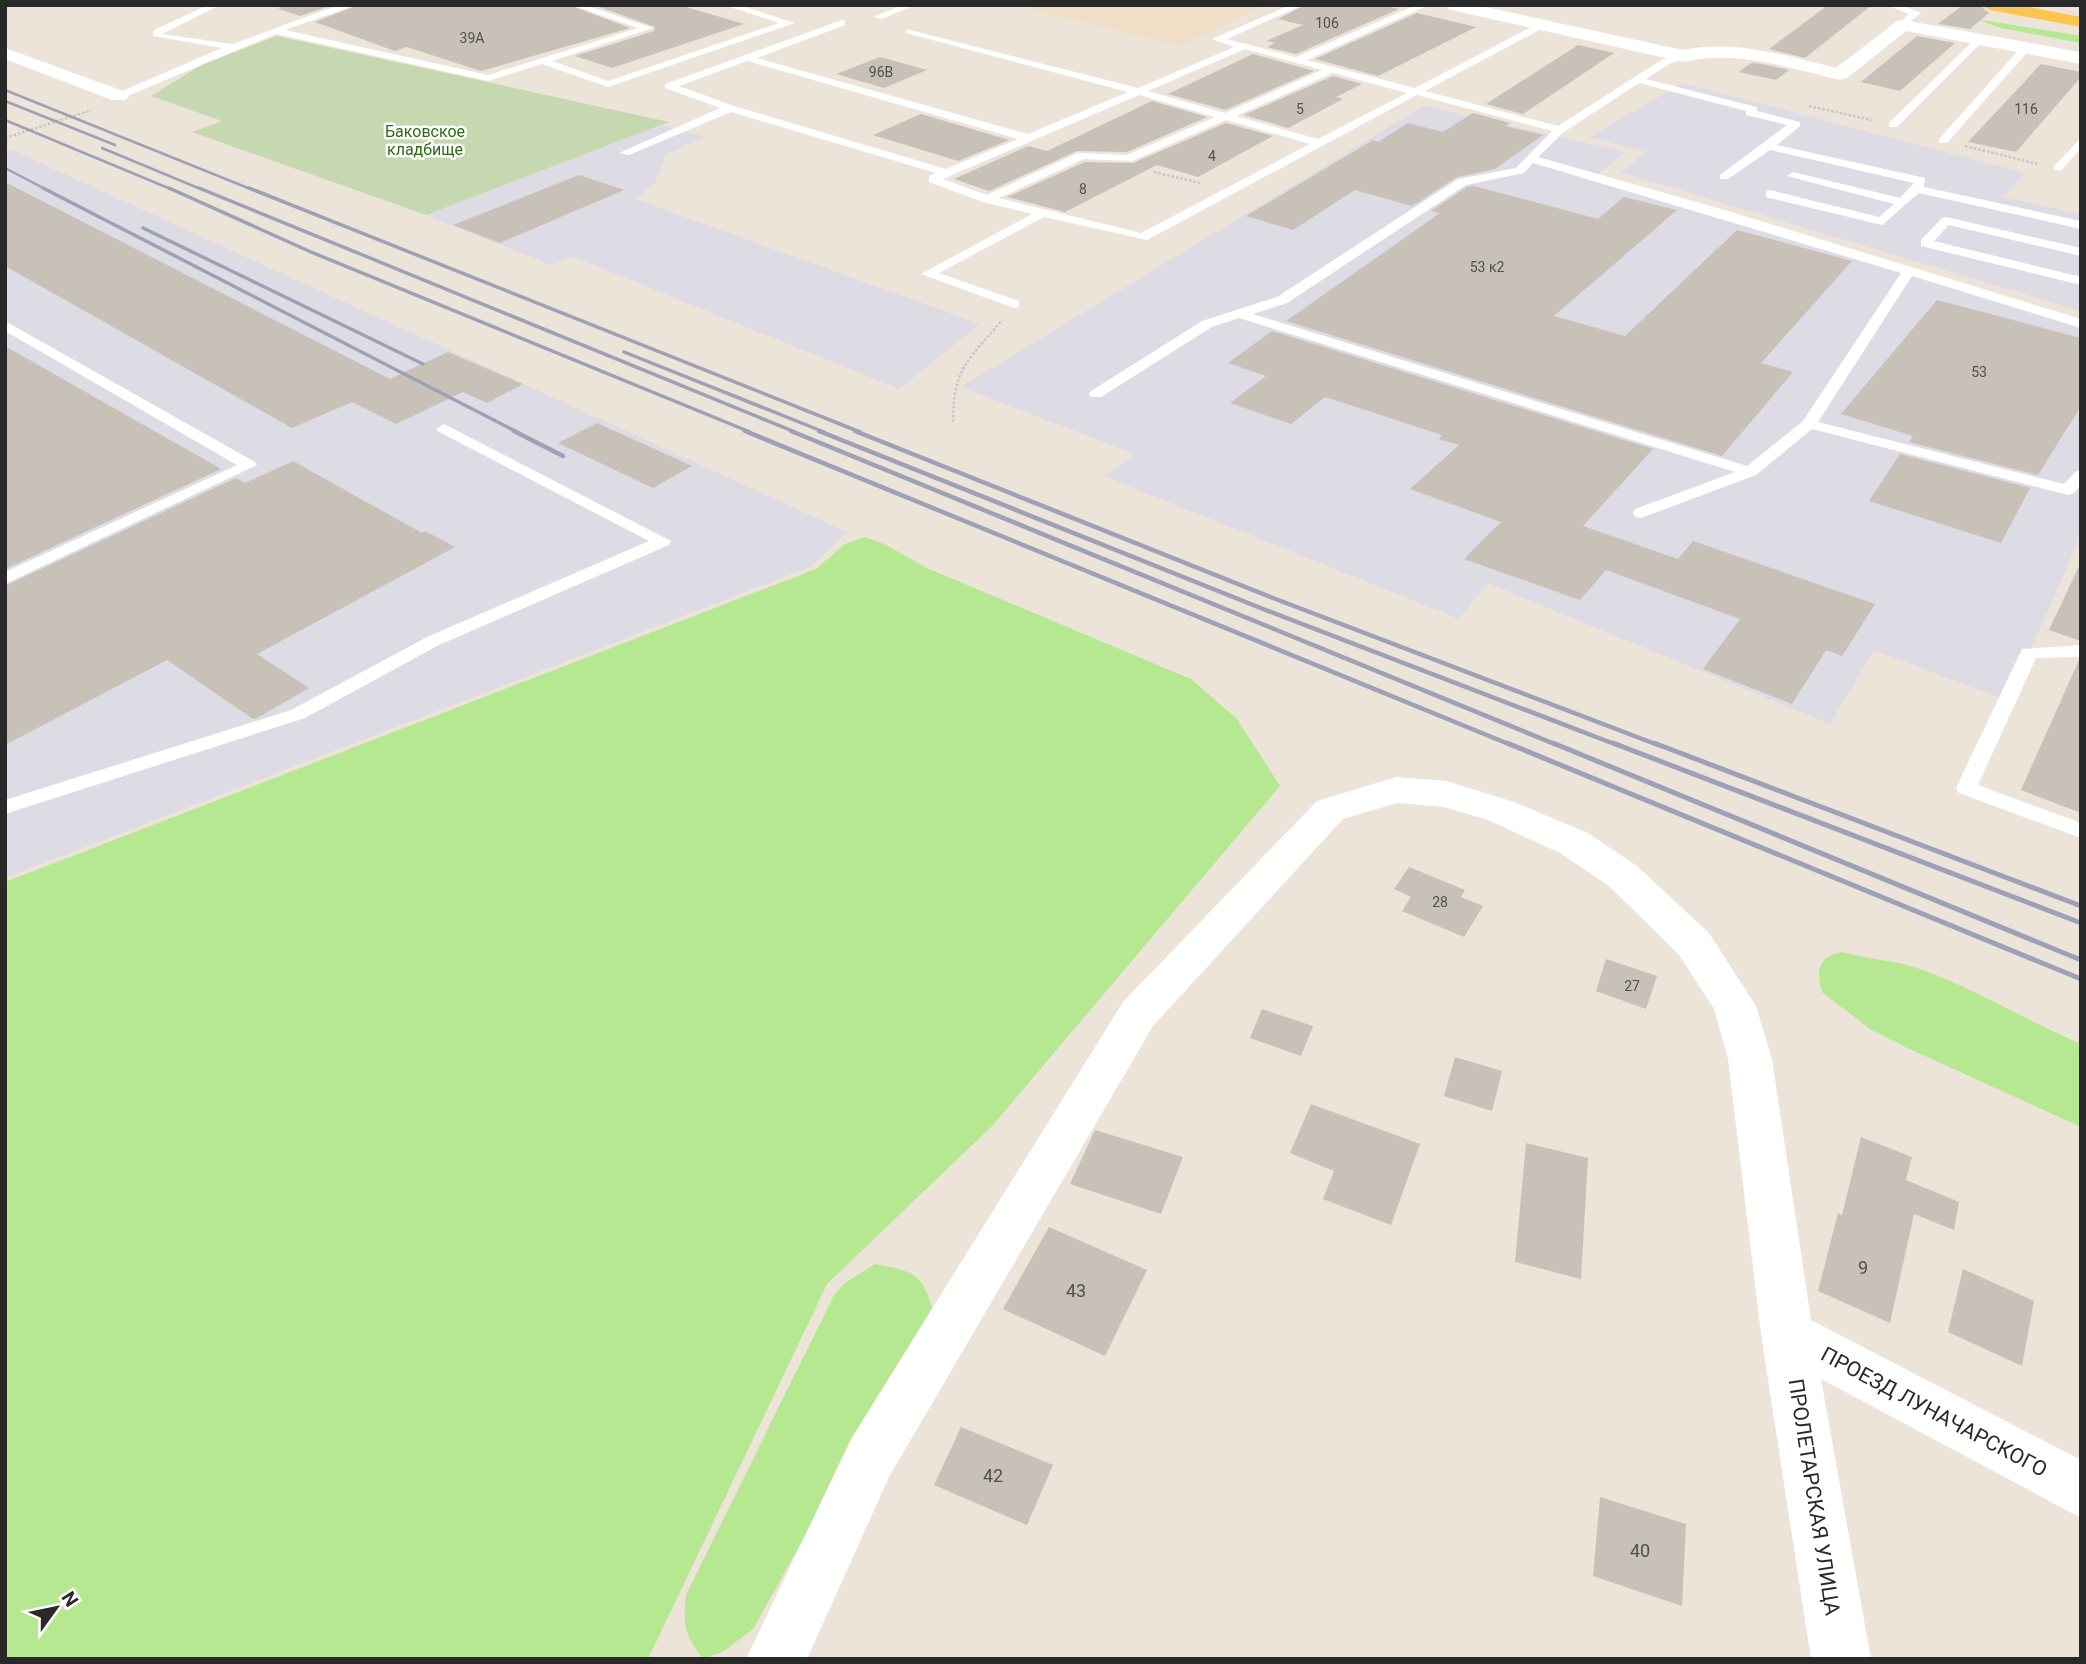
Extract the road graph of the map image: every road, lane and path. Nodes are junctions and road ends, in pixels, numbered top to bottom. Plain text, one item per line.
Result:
1 (216, 5) edge
2 (352, 5) edge
3 (575, 5) edge
4 (727, 5) edge
5 (912, 5) edge
6 (1299, 5) edge
7 (1425, 5) edge
8 (1451, 5) edge
9 (1891, 5) edge
10 (1990, 5) edge
11 (2019, 5) edge
12 (1486, 9) edge
13 (2081, 16) edge
14 (878, 17) dead end
15 (272, 20) dead end
16 (2081, 22) edge
17 (788, 23) junction
18 (842, 23) dead end
19 (1903, 25) junction
20 (1540, 26) junction
21 (275, 31) junction
22 (909, 31) dead end
23 (819, 32) junction
24 (1980, 39) junction
25 (214, 44) junction
26 (1244, 46) junction
27 (235, 47) junction
28 (2026, 48) junction
29 (5, 53) edge
30 (1683, 56) junction
31 (747, 58) junction
32 (2081, 58) edge
33 (542, 61) junction
34 (1295, 61) junction
35 (1333, 69) junction
36 (1638, 80) junction
37 (1138, 91) junction
38 (1414, 91) junction
39 (119, 96) junction
40 (1799, 104) dead end
41 (730, 108) junction
42 (1226, 116) junction
43 (1893, 125) joint
44 (1560, 130) junction
45 (5, 138) edge
46 (1028, 138) junction
47 (1943, 141) joint
48 (2081, 141) edge
49 (1319, 142) junction
50 (1768, 146) junction
51 (625, 153) dead end
52 (1531, 159) junction
53 (2058, 168) joint
54 (947, 173) junction
55 (1793, 176) dead end
56 (1724, 177) dead end
57 (1917, 189) junction
58 (1770, 194) dead end
59 (987, 199) junction
60 (1903, 202) junction
61 (1042, 213) junction
62 (2081, 225) edge
63 (2081, 252) edge
64 (1909, 271) junction
65 (2081, 281) edge
66 (1014, 304) joint
67 (1240, 314) junction
68 (2081, 324) edge
69 (5, 325) edge
70 (1096, 394) dead end
71 (953, 422) dead end
72 (1809, 424) junction
73 (444, 429) dead end
74 (1749, 472) junction
75 (2081, 475) edge
76 (1641, 513) dead end
77 (5, 579) edge
78 (2081, 651) edge
79 (5, 807) edge
80 (2081, 831) edge
81 (1787, 1334) junction
82 (2081, 1490) edge
83 (776, 1659) edge
84 (1841, 1659) edge

1 - 25 lane
2 - 21 lane
3 - 33 lane
4 - 17 lane
5 - 14 lane
6 - 26 lane
7 - 34 lane
8 - 12 street
9 - 19 lane
10 - 16 main road
11 - 13 main road
12 - 20 street
15 - 25 lane
17 - 23 lane
17 - 33 lane
18 - 23 lane
19 - 24 street
19 - 30 street
20 - 30 street
20 - 38 lane
21 - 27 lane
21 - 33 lane
22 - 37 lane
23 - 31 lane
24 - 28 street
24 - 43 lane
25 - 27 lane
26 - 34 lane
26 - 37 lane
27 - 39 lane
28 - 32 street
28 - 47 lane
29 - 39 street
30 - 36 lane
31 - 41 lane
31 - 46 lane
34 - 35 lane
35 - 38 lane
35 - 42 lane
36 - 44 lane
36 - 50 lane
37 - 42 lane
37 - 46 lane
38 - 44 lane
38 - 49 lane
39 - 45 path
40 - 43 path
41 - 51 lane
41 - 54 lane
42 - 49 lane
42 - 59 lane
44 - 52 lane
46 - 54 lane
47 - 53 path
48 - 53 lane
49 - 61 lane
50 - 56 lane
50 - 57 lane
52 - 64 lane
52 - 67 lane
54 - 59 lane
55 - 60 lane
57 - 60 lane
57 - 62 lane
58 - 60 lane
59 - 61 lane
61 - 66 lane
63 - 65 lane
64 - 68 lane
64 - 72 lane
66 - 71 path
67 - 70 lane
67 - 74 lane
69 - 77 lane
72 - 74 lane
72 - 75 lane
73 - 79 lane
74 - 76 lane
78 - 80 lane
81 - 82 street, ПРОЕЗД ЛУНАЧАРСКОГО
81 - 83 street, ПРОЛЕТАРСКАЯ УЛИЦА
81 - 84 street, ПРОЛЕТАРСКАЯ УЛИЦА

